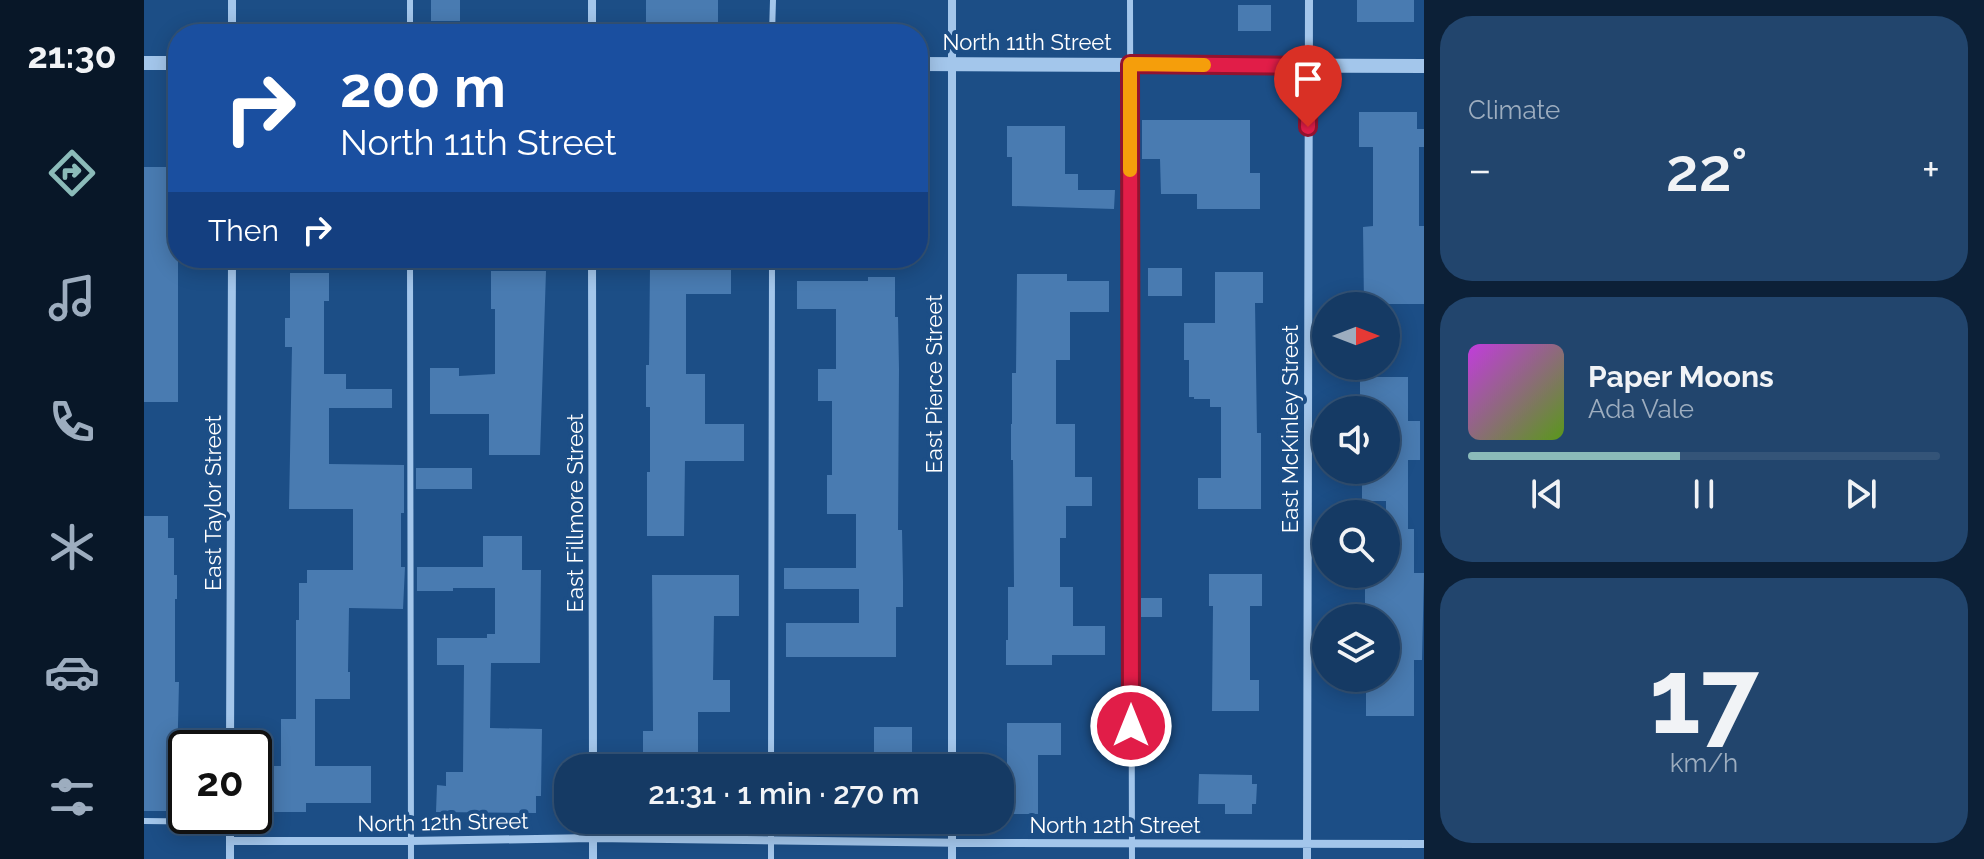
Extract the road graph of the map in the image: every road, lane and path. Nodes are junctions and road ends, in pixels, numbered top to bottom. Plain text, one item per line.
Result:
1 (232, 0) edge
2 (410, 0) edge
3 (592, 0) edge
4 (773, 0) edge
5 (952, 0) edge
6 (1130, 0) edge
7 (1309, 0) edge
8 (232, 24) edge
9 (410, 24) edge
10 (592, 24) edge
11 (772, 24) edge
12 (144, 63) edge
13 (168, 63) edge
14 (928, 64) edge
15 (952, 64) junction
16 (1130, 64) junction
17 (1309, 66) junction
18 (1424, 66) edge
19 (232, 268) edge
20 (410, 268) edge
21 (592, 268) edge
22 (772, 268) edge
23 (230, 730) edge
24 (593, 754) edge
25 (771, 754) edge
26 (952, 754) edge
27 (168, 820) edge
28 (144, 821) edge
29 (230, 834) edge
30 (593, 834) edge
31 (771, 834) edge
32 (952, 834) edge
33 (593, 838) junction
34 (230, 841) junction
35 (411, 841) junction
36 (771, 841) junction
37 (952, 843) junction
38 (1132, 843) junction
39 (1307, 844) junction
40 (1424, 844) edge
41 (230, 859) edge
42 (411, 859) edge
43 (593, 859) edge
44 (771, 859) edge
45 (952, 859) edge
46 (1132, 859) edge
47 (1307, 859) edge

1 - 8 street
2 - 9 lane
3 - 10 street
4 - 11 lane
5 - 15 street, East Pierce Street
6 - 16 lane
7 - 17 street, East McKinley Street
12 - 13 street
14 - 15 street, North 11th Street
15 - 16 street, North 11th Street
15 - 26 street, East Pierce Street
16 - 17 street, North 11th Street
16 - 38 lane
17 - 18 street, North 11th Street
17 - 39 street, East McKinley Street
19 - 23 street, East Taylor Street
20 - 35 lane
21 - 24 street, East Fillmore Street
22 - 25 lane
27 - 28 lane
29 - 34 street
30 - 33 street
31 - 36 lane
32 - 37 street
33 - 35 street, North 12th Street
33 - 36 street, North 12th Street
33 - 43 street
34 - 35 street, North 12th Street
34 - 41 street
35 - 42 lane
36 - 37 street, North 12th Street
36 - 44 lane
37 - 38 street, North 12th Street
37 - 45 street
38 - 39 street, North 12th Street
38 - 46 lane
39 - 40 street, North 12th Street
39 - 47 street, East McKinley Street

